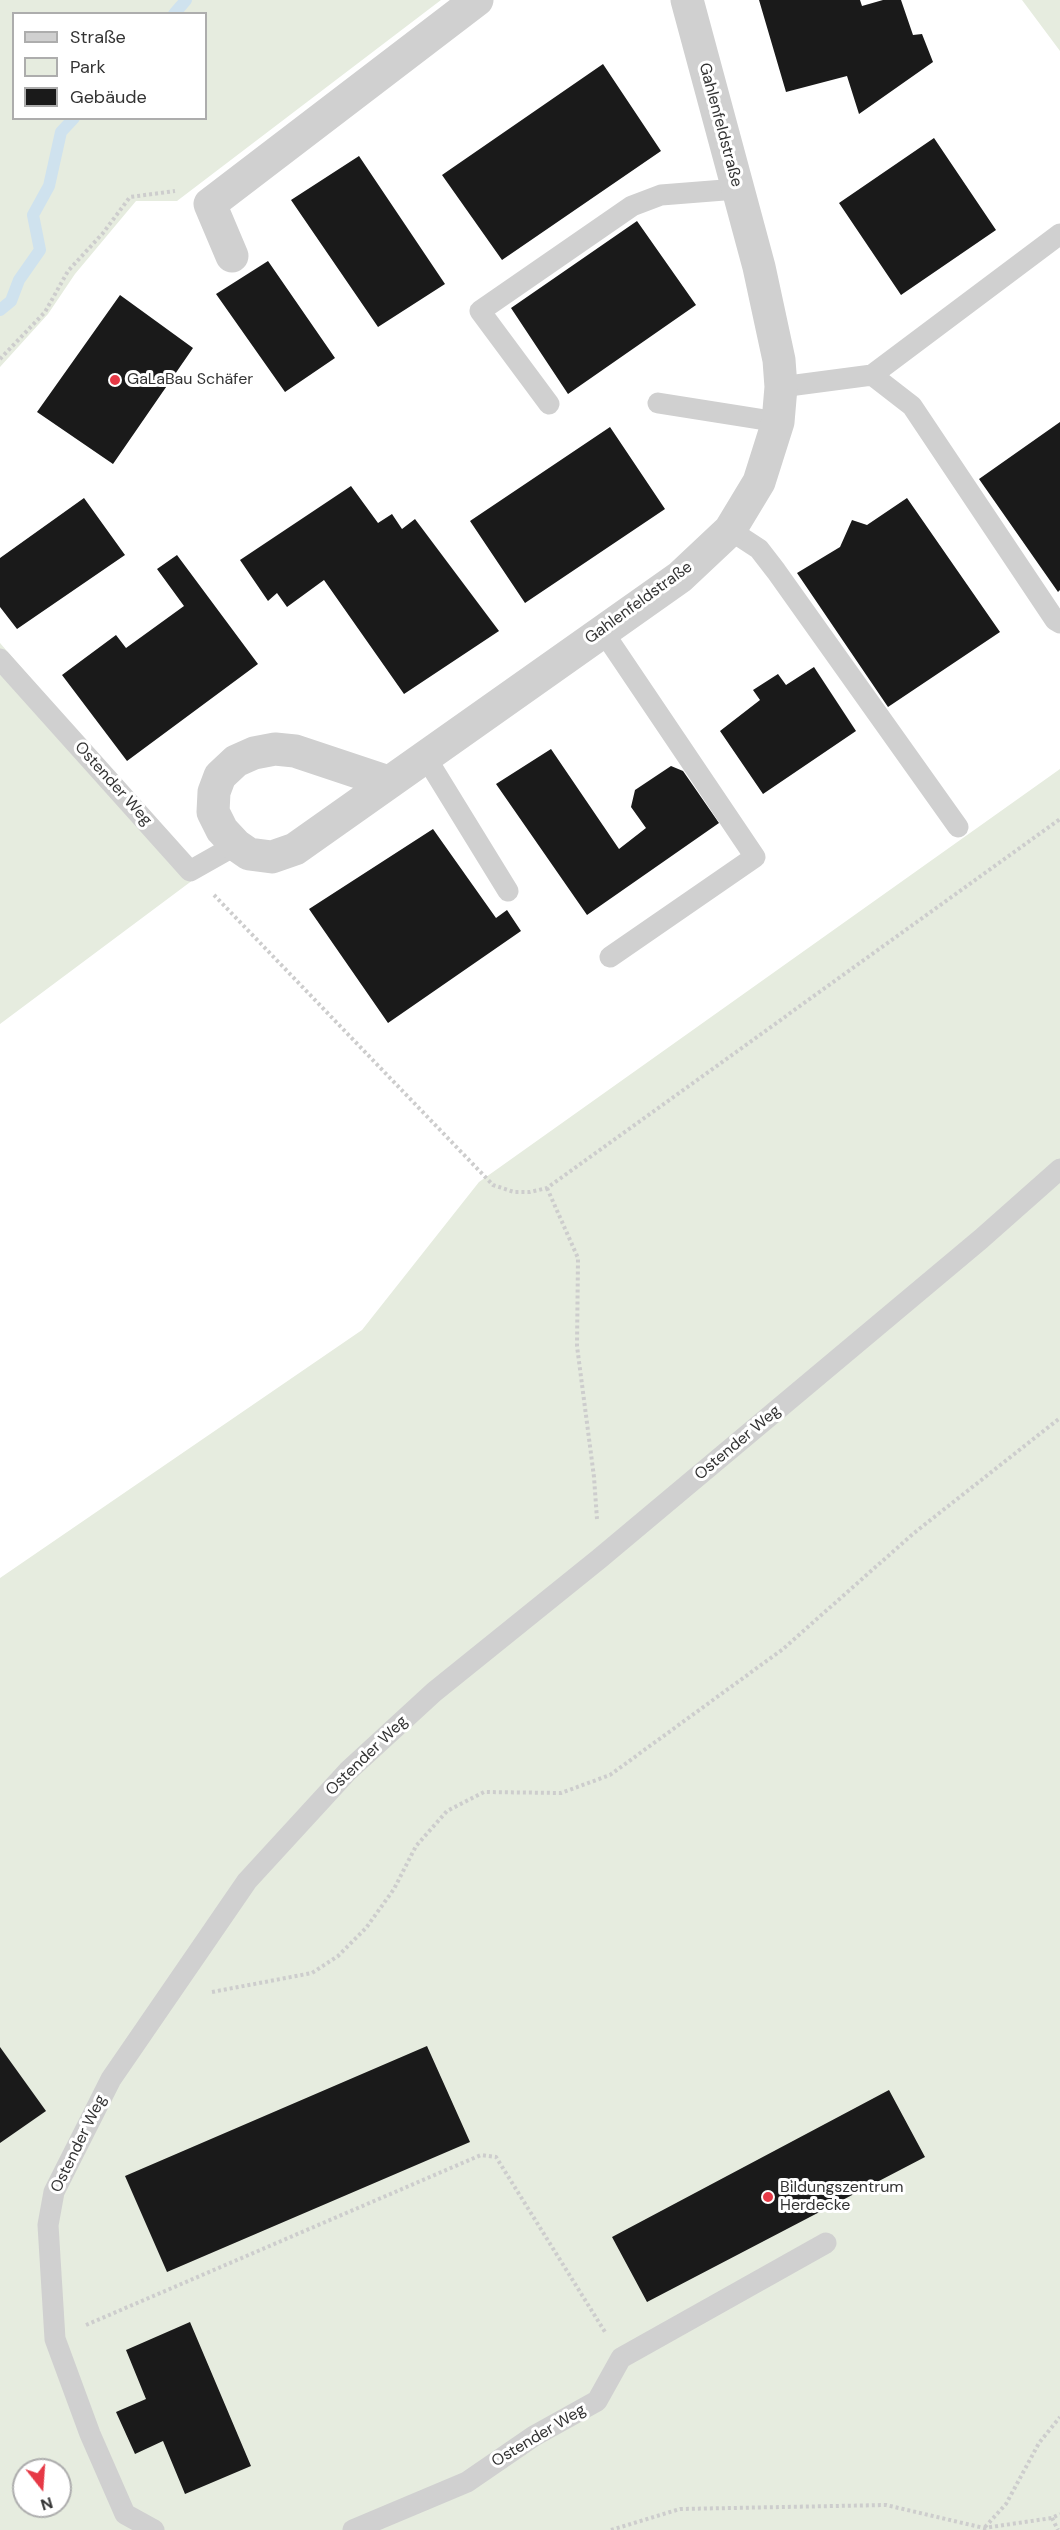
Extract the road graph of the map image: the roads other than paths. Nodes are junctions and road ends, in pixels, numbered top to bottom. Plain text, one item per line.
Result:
1 (477, 0) edge
2 (687, 0) edge
3 (737, 189) junction
4 (1060, 234) edge
5 (232, 256) dead end
6 (872, 375) junction
7 (781, 387) junction
8 (658, 403) dead end
9 (549, 404) dead end
10 (778, 422) junction
11 (730, 530) junction
12 (1060, 622) edge
13 (602, 630) junction
14 (0, 659) edge
15 (425, 756) junction
16 (388, 782) junction
17 (958, 827) dead end
18 (236, 845) junction
19 (508, 891) dead end
20 (610, 957) dead end
21 (1060, 1169) edge
22 (826, 2243) dead end
23 (154, 2530) edge
24 (353, 2530) edge

1 - 5 street
2 - 3 street, Gahlenfeldstraße
3 - 7 street, Gahlenfeldstraße
3 - 9 lane
4 - 6 lane
6 - 7 lane
6 - 12 lane
7 - 10 street, Gahlenfeldstraße
8 - 10 lane
10 - 11 street, Gahlenfeldstraße
11 - 13 street, Gahlenfeldstraße
11 - 17 lane
13 - 15 street, Gahlenfeldstraße
13 - 20 lane
14 - 18 lane, Ostender Weg
15 - 16 street, Gahlenfeldstraße
15 - 19 lane
16 - 18 street, Gahlenfeldstraße
16 - 18 street, Gahlenfeldstraße
21 - 23 lane, Ostender Weg
22 - 24 lane, Ostender Weg

